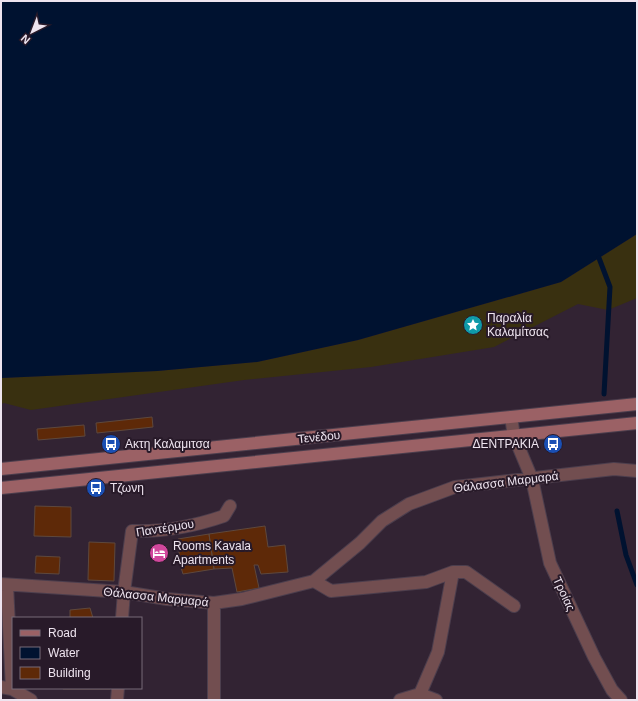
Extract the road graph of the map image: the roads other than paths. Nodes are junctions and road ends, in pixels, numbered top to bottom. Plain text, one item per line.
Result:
1 (637, 404) edge
2 (511, 417) junction
3 (637, 423) edge
4 (514, 436) junction
5 (1, 469) edge
6 (637, 471) edge
7 (532, 479) junction
8 (1, 488) edge
9 (230, 506) dead end
10 (453, 572) junction
11 (314, 581) junction
12 (4, 584) edge
13 (124, 592) junction
14 (214, 603) junction
15 (514, 606) dead end
16 (122, 617) edge
17 (6, 688) edge
18 (118, 689) edge
19 (420, 694) junction
20 (31, 700) edge
21 (117, 700) edge
22 (214, 700) edge
23 (400, 700) edge
24 (436, 700) edge
25 (621, 700) edge

1 - 2 main road, Τενέδου
2 - 4 street, Τροίας
2 - 5 main road, Τενέδου
3 - 4 main road, Τενέδου
4 - 7 street, Τροίας
4 - 8 main road, Τενέδου
6 - 7 street, Θάλασσα Μαρμαρά
7 - 11 street, Θάλασσα Μαρμαρά
7 - 25 street, Τροίας
9 - 13 street, Παντέρμου
10 - 11 street
10 - 15 street
10 - 19 street
11 - 14 street, Θάλασσα Μαρμαρά
12 - 13 street, Θάλασσα Μαρμαρά
12 - 17 street
13 - 14 street, Θάλασσα Μαρμαρά
13 - 16 street, Παντέρμου
14 - 22 street
17 - 20 street
18 - 21 street
19 - 23 street
19 - 24 street

